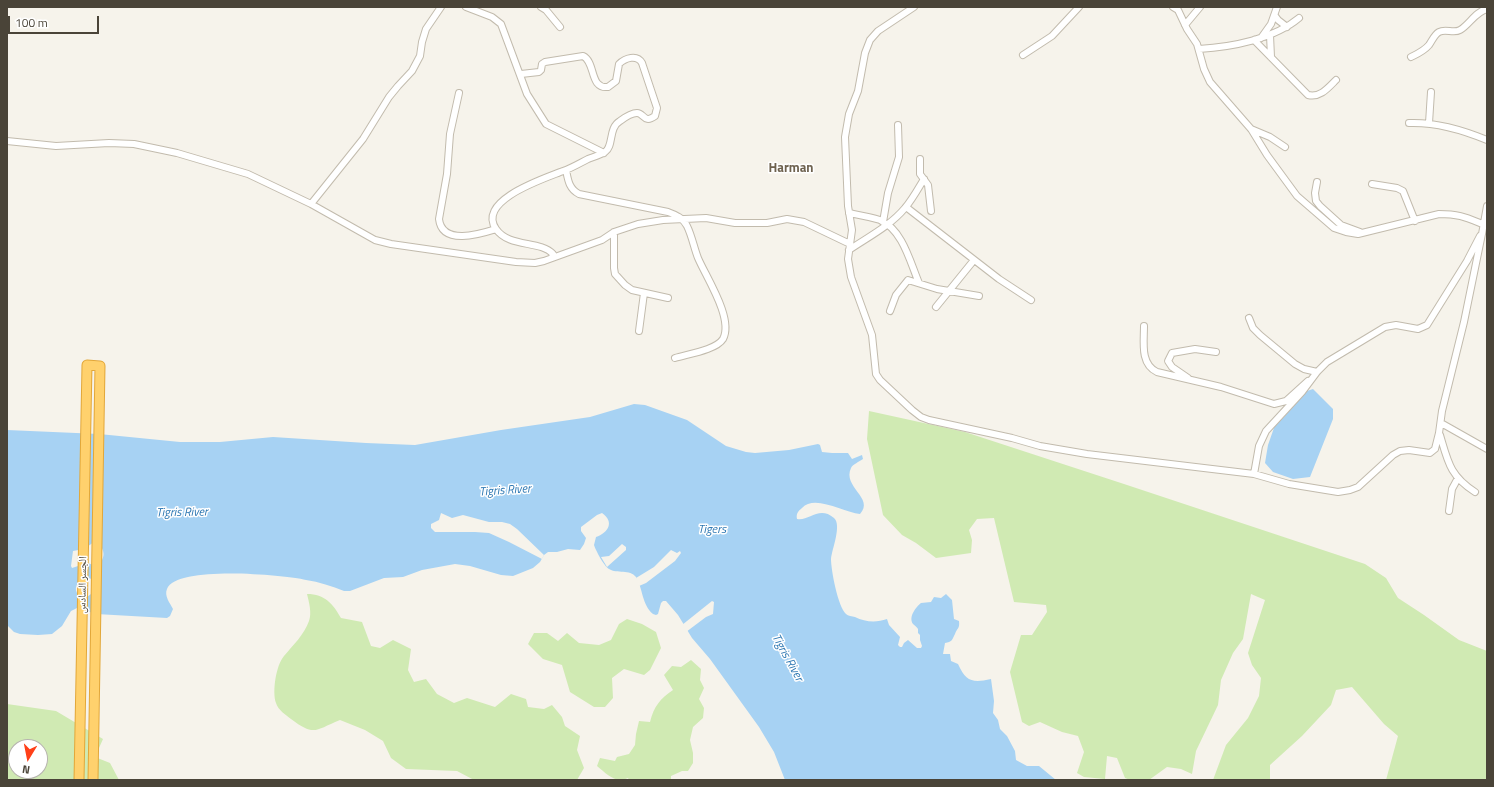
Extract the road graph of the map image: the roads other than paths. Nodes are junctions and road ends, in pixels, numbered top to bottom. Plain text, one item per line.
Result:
1 (441, 7) edge
2 (466, 7) edge
3 (541, 7) edge
4 (914, 7) edge
5 (1079, 7) edge
6 (1200, 7) edge
7 (1277, 7) edge
8 (1177, 8) edge
9 (1487, 9) edge
10 (1275, 16) junction
11 (1299, 18) dead end
12 (1185, 25) junction
13 (560, 27) dead end
14 (1288, 27) junction
15 (1270, 35) junction
16 (1257, 39) junction
17 (1199, 50) junction
18 (1023, 56) dead end
19 (1271, 57) junction
20 (1410, 57) dead end
21 (521, 74) junction
22 (1336, 80) dead end
23 (1431, 92) dead end
24 (459, 93) dead end
25 (1409, 123) dead end
26 (1429, 123) junction
27 (898, 125) dead end
28 (1251, 129) junction
29 (1487, 140) edge
30 (7, 141) edge
31 (1286, 147) dead end
32 (604, 153) junction
33 (920, 159) dead end
34 (566, 170) junction
35 (924, 179) junction
36 (1317, 182) dead end
37 (1372, 184) dead end
38 (311, 204) junction
39 (1487, 206) edge
40 (906, 207) junction
41 (931, 211) dead end
42 (849, 213) junction
43 (682, 220) junction
44 (1415, 221) junction
45 (885, 223) junction
46 (1485, 225) edge
47 (496, 229) junction
48 (614, 232) junction
49 (1365, 233) junction
50 (1482, 234) junction
51 (850, 247) junction
52 (552, 258) junction
53 (974, 260) junction
54 (919, 283) junction
55 (950, 291) junction
56 (644, 293) junction
57 (979, 296) dead end
58 (668, 298) dead end
59 (1031, 300) dead end
60 (936, 307) dead end
61 (890, 311) dead end
62 (1249, 318) dead end
63 (1144, 326) dead end
64 (639, 331) dead end
65 (1216, 352) dead end
66 (675, 358) dead end
67 (1317, 372) junction
68 (1313, 378) junction
69 (1189, 380) junction
70 (1441, 423) junction
71 (1439, 433) junction
72 (1487, 449) edge
73 (1254, 474) junction
74 (1458, 478) junction
75 (1475, 492) dead end
76 (1449, 511) dead end
77 (79, 780) edge
78 (93, 780) edge

1 - 38 street
2 - 21 street
3 - 13 street
4 - 42 street
5 - 18 street
6 - 12 street
7 - 10 street
8 - 12 street
9 - 20 street
10 - 14 street
10 - 16 street
11 - 14 street
12 - 17 street
14 - 15 street
15 - 16 street
15 - 19 street
16 - 17 street
16 - 19 street
17 - 28 street
19 - 22 street
21 - 32 street
21 - 32 street
23 - 26 street
24 - 47 street
25 - 26 street
26 - 29 street
27 - 45 street
28 - 31 street
28 - 49 street
30 - 38 street
32 - 34 street
33 - 35 street
34 - 43 street
34 - 47 street
35 - 40 street
35 - 41 street
36 - 49 street
37 - 44 street
38 - 52 street
39 - 46 street
40 - 45 street
40 - 53 street
42 - 45 street
42 - 51 street
43 - 48 street
43 - 51 street
43 - 66 street
44 - 46 street
44 - 49 street
45 - 51 street
45 - 54 street
46 - 50 street
47 - 52 street
48 - 52 street
48 - 56 street
50 - 67 street
50 - 70 street
51 - 73 street
53 - 55 street
53 - 59 street
54 - 55 street
54 - 61 street
55 - 57 street
55 - 60 street
56 - 58 street
56 - 64 street
62 - 67 street
63 - 69 street
65 - 69 street
67 - 68 street
68 - 69 street
68 - 73 street
70 - 71 street
70 - 72 street
71 - 73 street
71 - 74 street
74 - 75 street
74 - 76 street
77 - 78 highway, الجسر السادس

